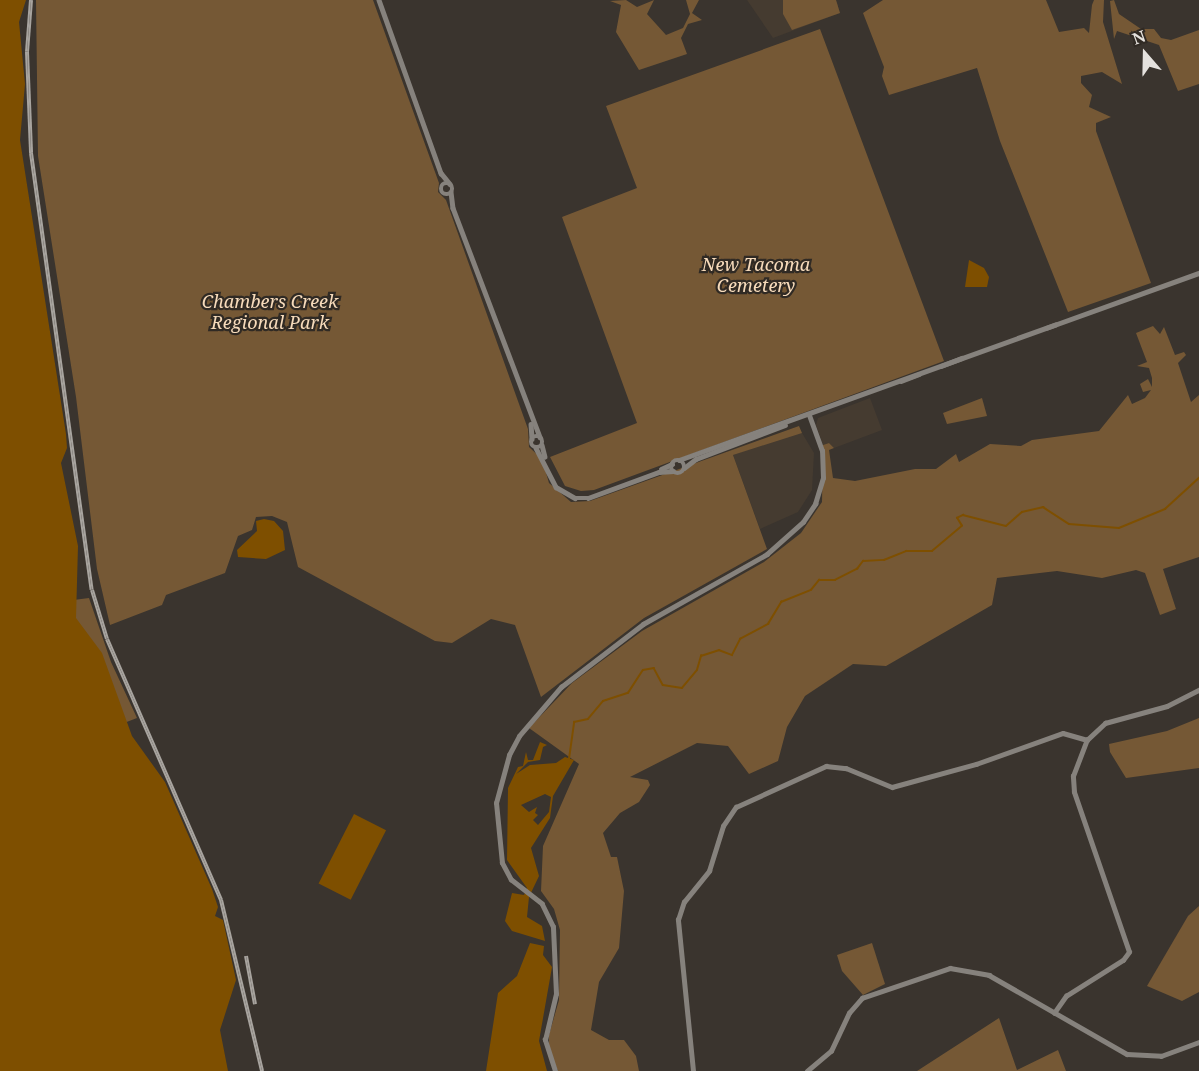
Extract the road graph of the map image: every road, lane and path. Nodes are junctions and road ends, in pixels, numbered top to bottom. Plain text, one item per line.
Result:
1 (378, 0) edge
2 (441, 173) junction
3 (450, 184) junction
4 (442, 186) junction
5 (451, 192) junction
6 (445, 195) junction
7 (453, 208) junction
8 (458, 221) junction
9 (1199, 273) edge
10 (809, 415) junction
11 (788, 424) junction
12 (540, 437) junction
13 (532, 439) junction
14 (542, 445) junction
15 (536, 448) junction
16 (679, 460) junction
17 (672, 464) junction
18 (684, 468) junction
19 (673, 471) junction
20 (571, 496) junction
21 (1199, 690) edge
22 (1087, 740) junction
23 (1054, 1013) junction
24 (1199, 1042) edge
25 (555, 1071) edge
26 (693, 1071) edge
27 (807, 1071) edge

1 - 2 street
2 - 3 street
2 - 4 street
3 - 4 street
3 - 5 street
4 - 6 street
5 - 6 street
5 - 7 street
6 - 7 street
7 - 8 street
8 - 12 street
8 - 13 street
9 - 10 street
10 - 11 street
10 - 25 street
11 - 16 street
11 - 18 street
12 - 13 street
12 - 14 street
13 - 15 street
14 - 15 street
14 - 20 street
15 - 20 street
16 - 17 street
16 - 18 street
17 - 19 street
17 - 20 street
18 - 19 street
19 - 20 street
21 - 22 street
22 - 23 street
22 - 26 street
23 - 24 street
23 - 27 street

